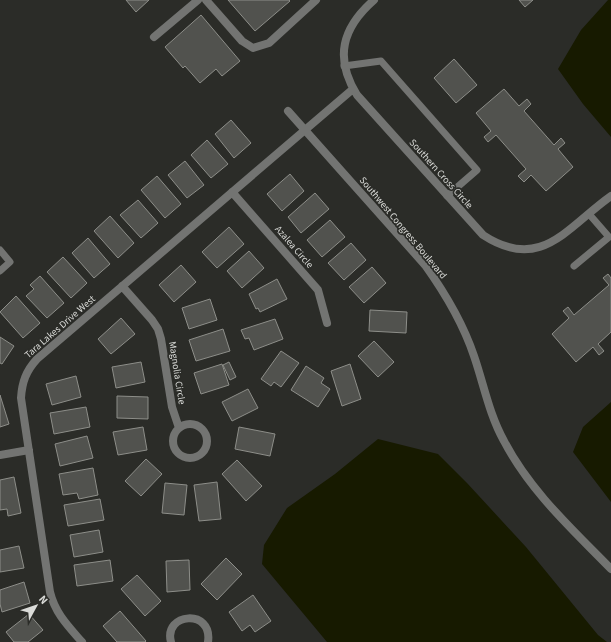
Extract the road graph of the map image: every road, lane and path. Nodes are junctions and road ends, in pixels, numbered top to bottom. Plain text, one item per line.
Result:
1 (198, 0) edge
2 (206, 0) edge
3 (316, 0) edge
4 (374, 0) edge
5 (154, 37) dead end
6 (344, 66) junction
7 (353, 89) junction
8 (288, 111) dead end
9 (304, 130) junction
10 (232, 192) junction
11 (447, 196) junction
12 (611, 196) edge
13 (589, 214) junction
14 (610, 236) edge
15 (0, 250) edge
16 (574, 266) dead end
17 (0, 271) edge
18 (122, 286) junction
19 (327, 323) dead end
20 (179, 428) junction
21 (29, 450) junction
22 (0, 455) edge
23 (611, 569) edge
24 (82, 642) edge
25 (171, 642) edge
26 (208, 642) edge

1 - 5 street
2 - 3 street
4 - 6 street, Southern Cross Circle
6 - 7 street, Southern Cross Circle
6 - 11 lane
7 - 9 street, Tara Lakes Drive West
7 - 11 street, Southern Cross Circle
8 - 9 street, Southwest Congress Boulevard
9 - 10 street, Tara Lakes Drive West
9 - 23 street, Southwest Congress Boulevard
10 - 18 street, Tara Lakes Drive West
10 - 19 street, Azalea Circle
11 - 13 street, Southern Cross Circle
12 - 13 street, Southern Cross Circle
13 - 14 lane
14 - 16 lane
15 - 17 lane
18 - 20 street, Magnolia Circle
18 - 21 street, Tara Lakes Drive West
20 - 20 street
21 - 22 street
21 - 24 street, Tara Lakes Drive West
25 - 26 street

